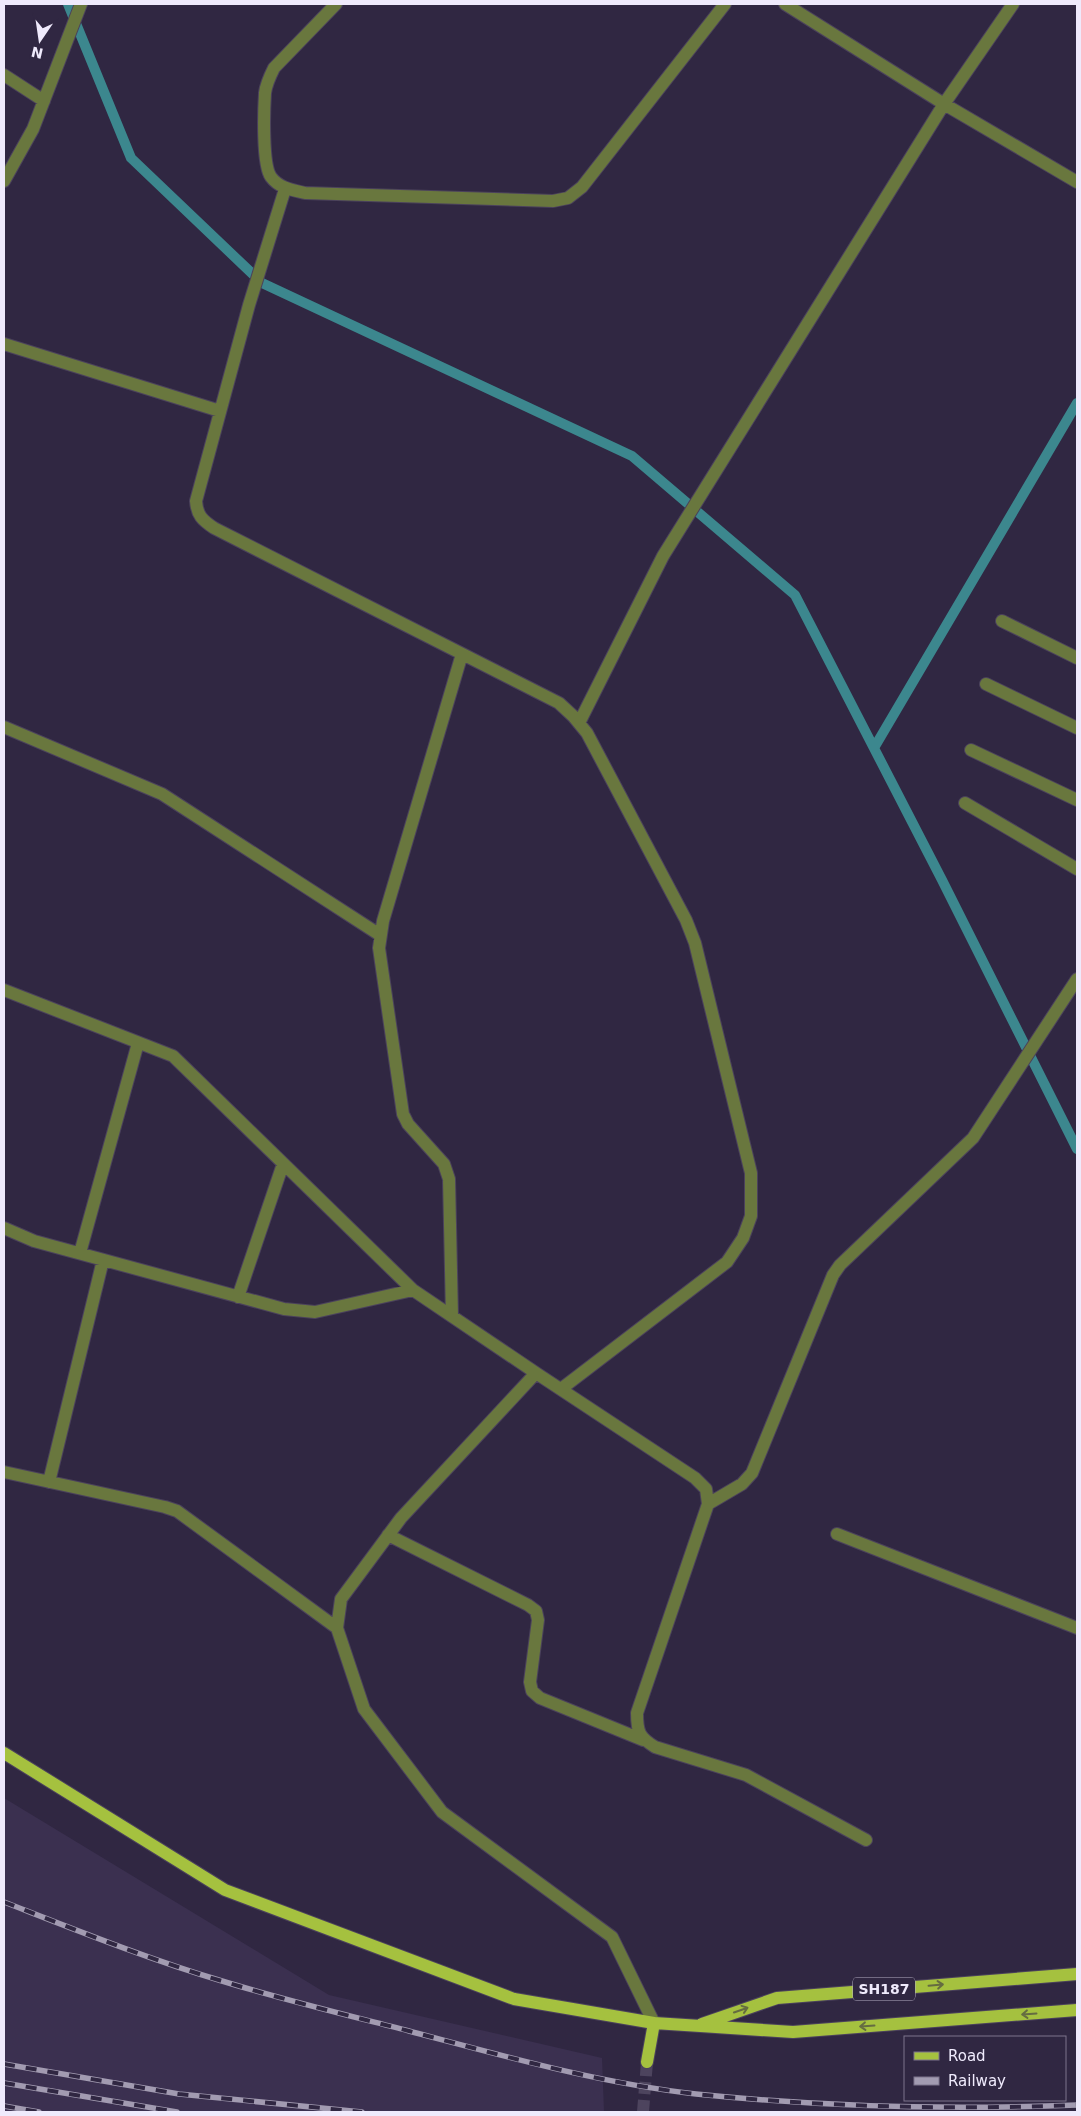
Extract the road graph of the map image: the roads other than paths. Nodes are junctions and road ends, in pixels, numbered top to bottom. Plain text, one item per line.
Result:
1 (82, 4) edge
2 (336, 4) edge
3 (725, 4) edge
4 (784, 4) edge
5 (1013, 4) edge
6 (4, 76) edge
7 (44, 101) junction
8 (944, 104) junction
9 (4, 181) edge
10 (1077, 182) edge
11 (285, 189) junction
12 (4, 344) edge
13 (220, 411) junction
14 (1002, 621) dead end
15 (462, 654) junction
16 (1077, 658) edge
17 (986, 684) dead end
18 (579, 723) junction
19 (4, 727) edge
20 (1077, 728) edge
21 (970, 750) dead end
22 (1077, 800) edge
23 (964, 803) dead end
24 (1077, 869) edge
25 (380, 934) junction
26 (1076, 985) edge
27 (4, 990) edge
28 (138, 1043) junction
29 (284, 1164) junction
30 (4, 1228) edge
31 (80, 1253) junction
32 (103, 1260) junction
33 (412, 1290) junction
34 (238, 1297) junction
35 (452, 1316) junction
36 (536, 1373) junction
37 (561, 1389) junction
38 (4, 1472) edge
39 (49, 1482) junction
40 (708, 1504) junction
41 (837, 1534) dead end
42 (388, 1535) junction
43 (336, 1628) junction
44 (1077, 1628) edge
45 (643, 1740) junction
46 (4, 1753) edge
47 (866, 1840) dead end
48 (1077, 1974) edge
49 (1077, 2010) edge
50 (654, 2023) junction
51 (695, 2026) junction
52 (647, 2062) tunnel mouth

1 - 7 street
2 - 11 street
3 - 11 street
4 - 8 street
5 - 8 street
6 - 7 street
7 - 9 street
8 - 10 street
8 - 18 street
11 - 13 street
12 - 13 street
13 - 15 street
14 - 16 street
15 - 18 street
15 - 25 street
17 - 20 street
18 - 37 street
19 - 25 street
21 - 22 street
23 - 24 street
25 - 35 street
26 - 40 street
27 - 28 street
28 - 29 street
28 - 31 street
29 - 33 street
29 - 34 street
30 - 31 street
31 - 32 street
32 - 34 street
32 - 39 street
33 - 34 street
33 - 35 street
35 - 36 street
36 - 37 street
36 - 42 street
37 - 40 street
38 - 39 street
39 - 43 street
40 - 45 street
41 - 44 street
42 - 43 street
42 - 45 street
43 - 50 street
45 - 47 street
46 - 50 main road
51 -> 48 main road, SH187
49 -> 51 main road, SH187
50 - 51 main road, SH187
50 - 52 main road

